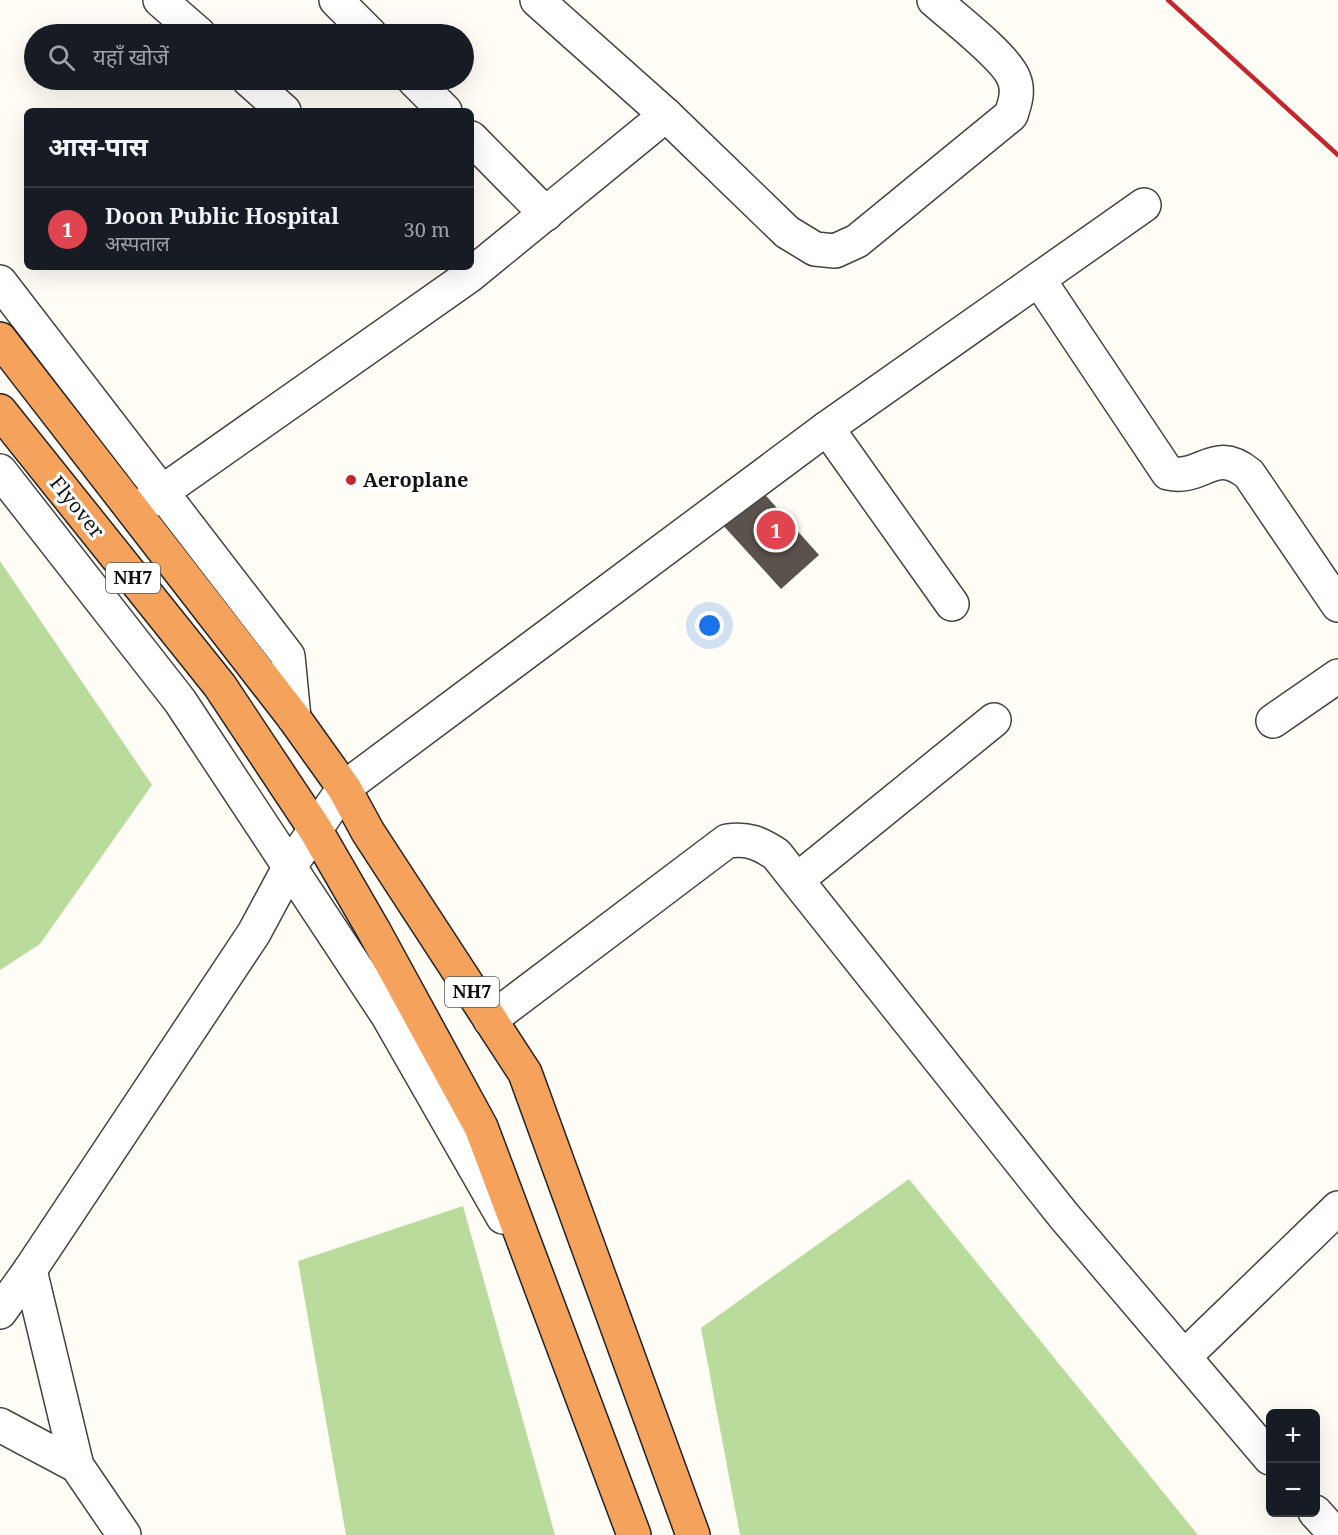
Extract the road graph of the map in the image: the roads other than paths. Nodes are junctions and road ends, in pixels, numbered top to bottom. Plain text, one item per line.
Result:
1 (160, 0) edge
2 (336, 0) edge
3 (537, 0) edge
4 (934, 0) edge
5 (188, 24) edge
6 (360, 24) edge
7 (260, 90) edge
8 (424, 90) edge
9 (281, 108) edge
10 (442, 108) edge
11 (666, 115) junction
12 (474, 141) edge
13 (1144, 205) dead end
14 (546, 214) junction
15 (474, 264) edge
16 (463, 272) edge
17 (1039, 280) junction
18 (0, 282) edge
19 (0, 339) edge
20 (0, 411) edge
21 (827, 428) junction
22 (0, 471) edge
23 (147, 502) junction
24 (952, 604) dead end
25 (1338, 605) edge
26 (1338, 675) edge
27 (994, 720) dead end
28 (1273, 721) dead end
29 (344, 788) junction
30 (315, 829) junction
31 (290, 866) junction
32 (796, 880) junction
33 (490, 1020) junction
34 (1338, 1208) edge
35 (30, 1270) junction
36 (542, 1290) junction
37 (0, 1312) edge
38 (1185, 1356) junction
39 (0, 1425) edge
40 (1266, 1453) edge
41 (76, 1466) junction
42 (1320, 1517) edge
43 (124, 1535) edge
44 (634, 1535) edge
45 (693, 1535) edge
46 (1336, 1535) edge

1 - 5 street
2 - 6 street
3 - 11 street
4 - 11 street
7 - 9 street
8 - 10 street
11 - 14 street
12 - 14 street
13 - 17 street
14 - 15 street
16 - 23 street
17 - 21 street
17 - 25 street
18 - 23 street
19 - 23 highway, NH7
20 - 30 highway, Flyover / NH7
21 - 24 street
21 - 29 street
22 - 31 street
23 - 29 highway, NH7
26 - 28 street
27 - 32 street
29 - 30 street
29 - 33 highway, NH7
30 - 31 street
30 - 36 highway, NH7
31 - 35 street
31 - 36 street
32 - 33 street
32 - 38 street
33 - 45 highway, NH7
34 - 38 street
35 - 37 street
35 - 41 street
36 - 44 highway, NH7
38 - 40 street
39 - 41 street
41 - 43 street
42 - 46 street

